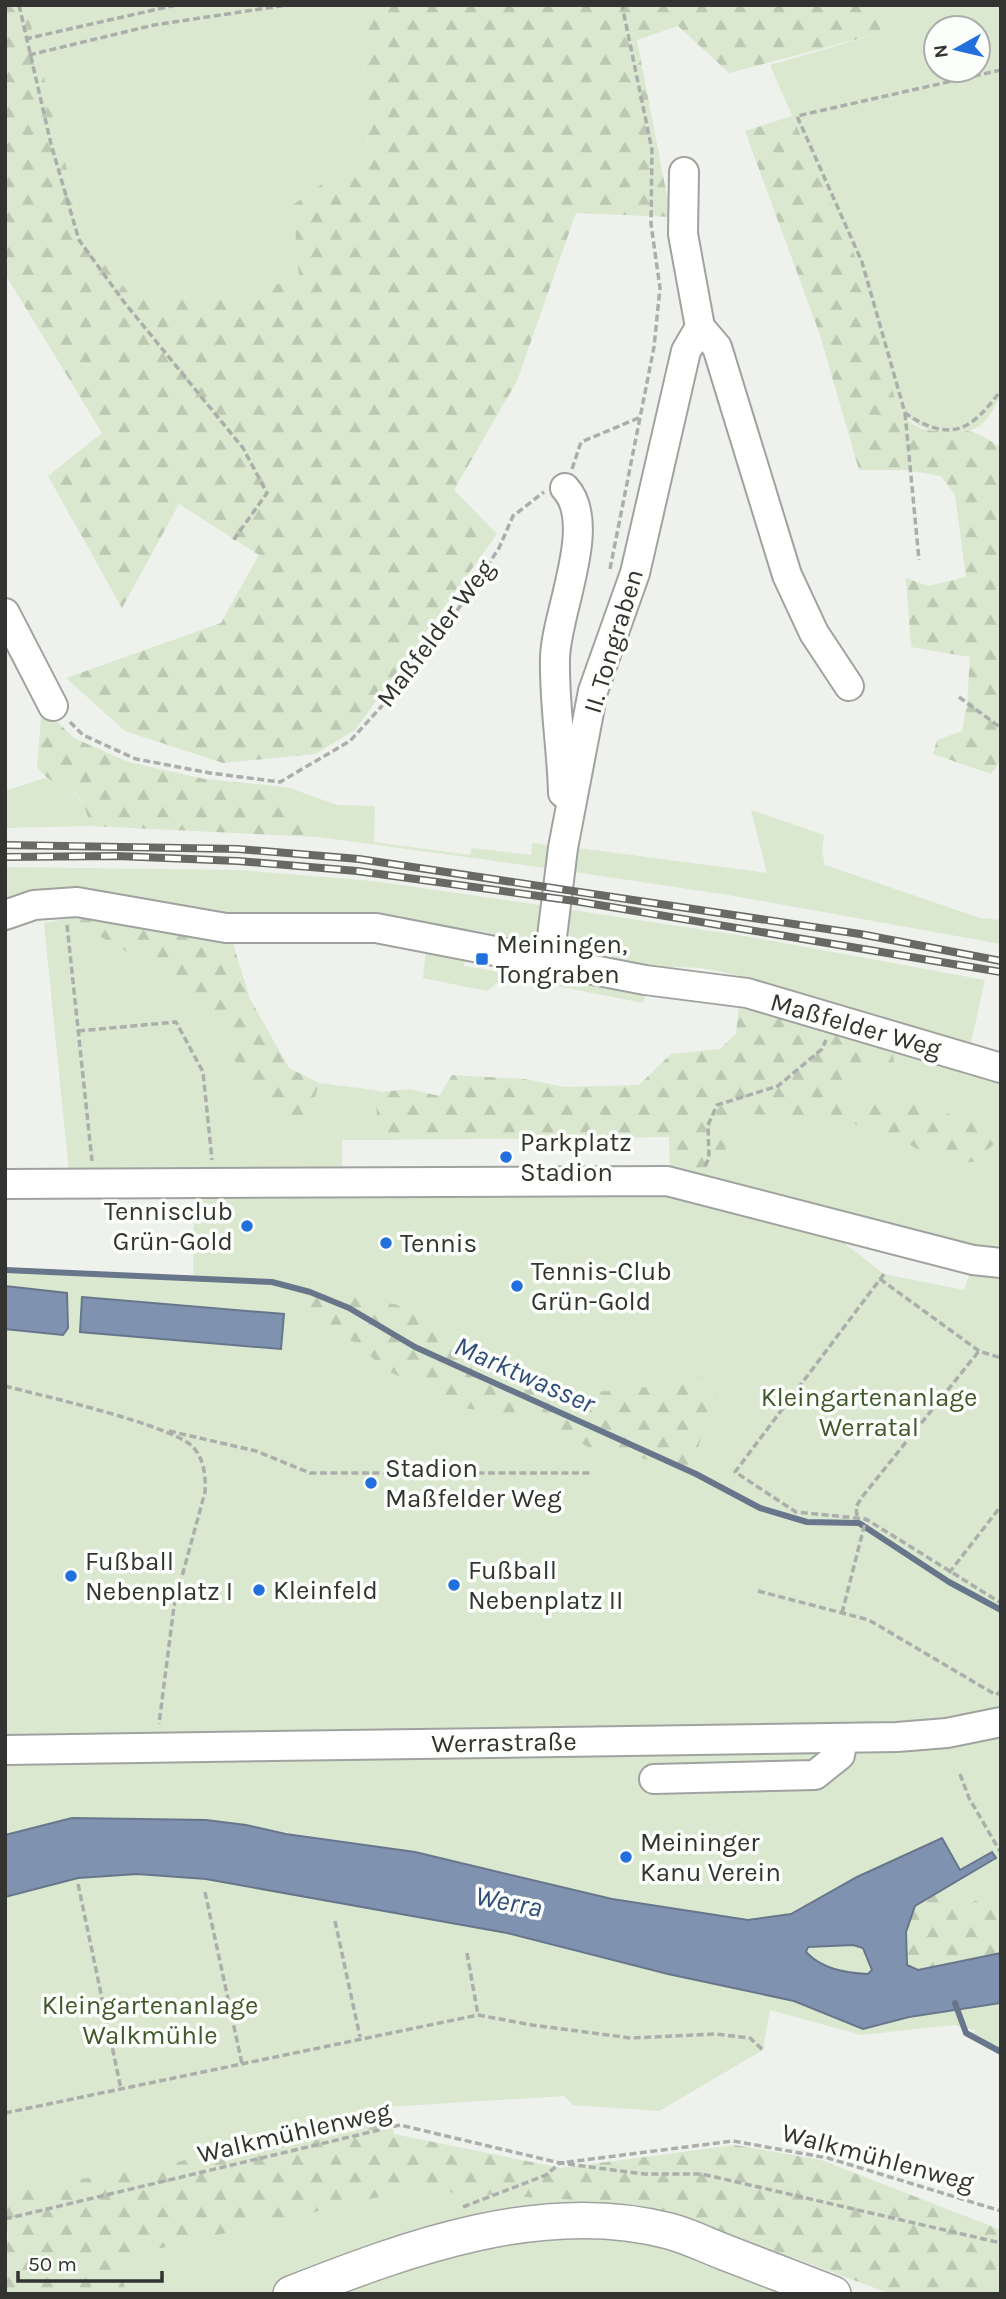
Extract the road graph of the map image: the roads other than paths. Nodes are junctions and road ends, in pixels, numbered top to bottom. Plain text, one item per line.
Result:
1 (684, 172) dead end
2 (700, 327) junction
3 (565, 488) road end
4 (5, 612) edge
5 (849, 685) dead end
6 (53, 706) road end
7 (563, 848) junction
8 (5, 915) edge
9 (550, 961) junction
10 (1001, 1068) edge
11 (5, 1184) edge
12 (1001, 1263) edge
13 (1001, 1722) edge
14 (842, 1738) junction
15 (5, 1750) edge
16 (654, 1779) dead end
17 (291, 2294) edge
18 (833, 2294) edge

1 - 2 street
2 - 5 street
2 - 7 street, II. Tongraben
3 - 7 street
4 - 6 street
7 - 9 street, II. Tongraben
8 - 9 street, Maßfelder Weg
9 - 10 street, Maßfelder Weg
11 - 12 street
13 - 14 street, Werrastraße
14 - 15 street, Werrastraße
14 - 16 street
17 - 18 main road

